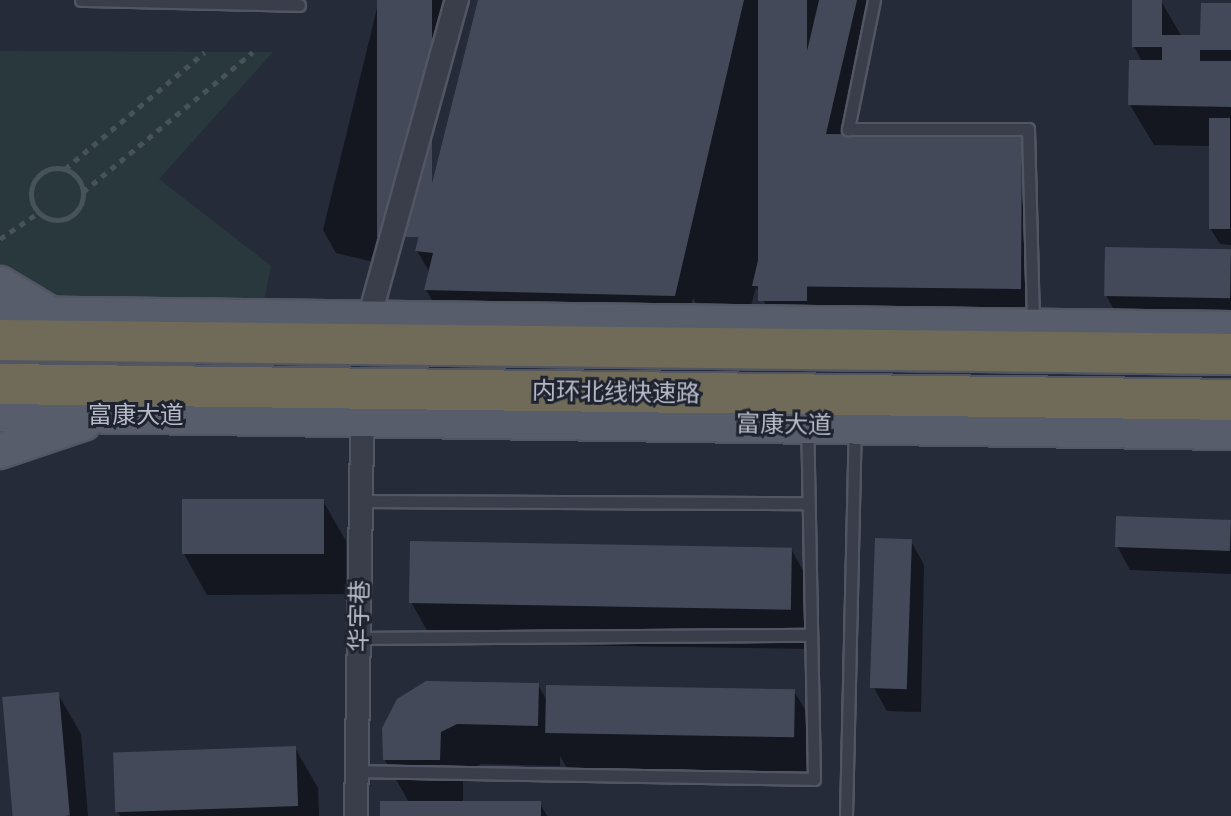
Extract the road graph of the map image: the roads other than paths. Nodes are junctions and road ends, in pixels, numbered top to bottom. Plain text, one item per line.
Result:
1 (81, 0) edge
2 (457, 0) edge
3 (874, 0) edge
4 (299, 5) dead end
5 (0, 284) edge
6 (0, 314) edge
7 (51, 314) junction
8 (370, 315) junction
9 (1033, 327) junction
10 (1231, 329) edge
11 (0, 340) edge
12 (1231, 354) edge
13 (0, 384) edge
14 (1231, 400) edge
15 (0, 414) edge
16 (110, 415) junction
17 (362, 416) junction
18 (807, 424) junction
19 (855, 425) junction
20 (1231, 432) edge
21 (0, 451) edge
22 (361, 501) junction
23 (807, 503) junction
24 (810, 635) junction
25 (359, 638) junction
26 (356, 771) junction
27 (356, 816) edge
28 (846, 816) edge

1 - 4 lane
2 - 8 street
3 - 9 lane
5 - 7 main road
6 - 7 main road
7 - 8 main road
8 - 9 main road
9 - 10 main road
11 - 12 highway, 内环北线快速路
13 - 14 highway, 内环北线快速路
15 - 16 main road, 富康大道
16 - 17 main road, 富康大道
16 - 21 main road
17 - 18 main road, 富康大道
17 - 22 street, 华宇巷
18 - 19 main road, 富康大道
18 - 23 lane
19 - 20 main road, 富康大道
19 - 28 lane
22 - 23 lane
22 - 25 street, 华宇巷
23 - 24 lane
24 - 25 lane
24 - 26 lane
25 - 26 street, 华宇巷
26 - 27 street, 华宇巷

